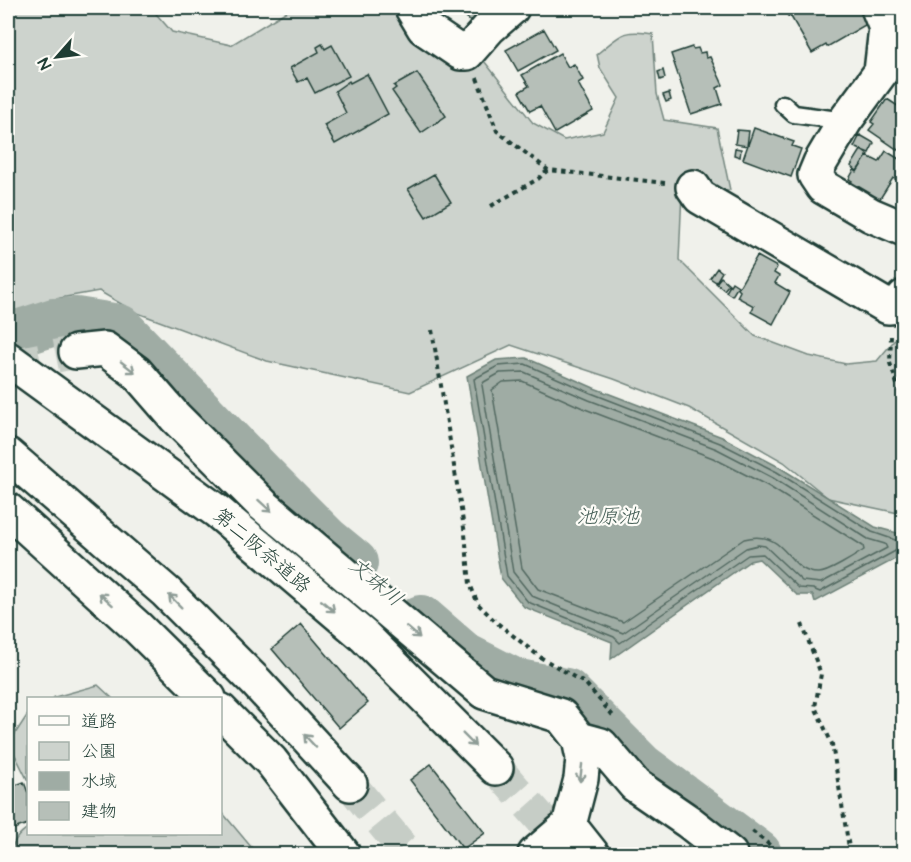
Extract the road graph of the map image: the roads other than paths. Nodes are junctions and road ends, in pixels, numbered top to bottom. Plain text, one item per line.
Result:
1 (412, 8) edge
2 (512, 8) edge
3 (889, 17) edge
4 (783, 104) dead end
5 (845, 121) junction
6 (693, 187) road end
7 (903, 229) edge
8 (901, 302) edge
9 (8, 343) edge
10 (76, 352) tunnel mouth
11 (8, 359) edge
12 (8, 455) edge
13 (8, 461) edge
14 (152, 464) junction
15 (66, 504) junction
16 (8, 510) edge
17 (206, 697) edge
18 (222, 712) edge
19 (579, 739) junction
20 (496, 768) tunnel mouth
21 (350, 784) tunnel mouth
22 (568, 825) junction
23 (343, 855) edge
24 (535, 855) edge
25 (592, 855) edge
26 (730, 855) edge

1 - 2 main road
3 - 5 main road
4 - 5 lane
5 - 7 main road
6 - 8 main road
9 - 14 main road
10 -> 19 main road
11 - 14 main road, 第二阪奈道路
12 - 15 main road
13 - 15 main road
14 -> 20 main road, 第二阪奈道路
21 -> 15 main road
17 -> 16 main road
18 - 23 main road
19 -> 22 main road
19 - 26 main road
22 - 24 main road
22 - 25 main road

